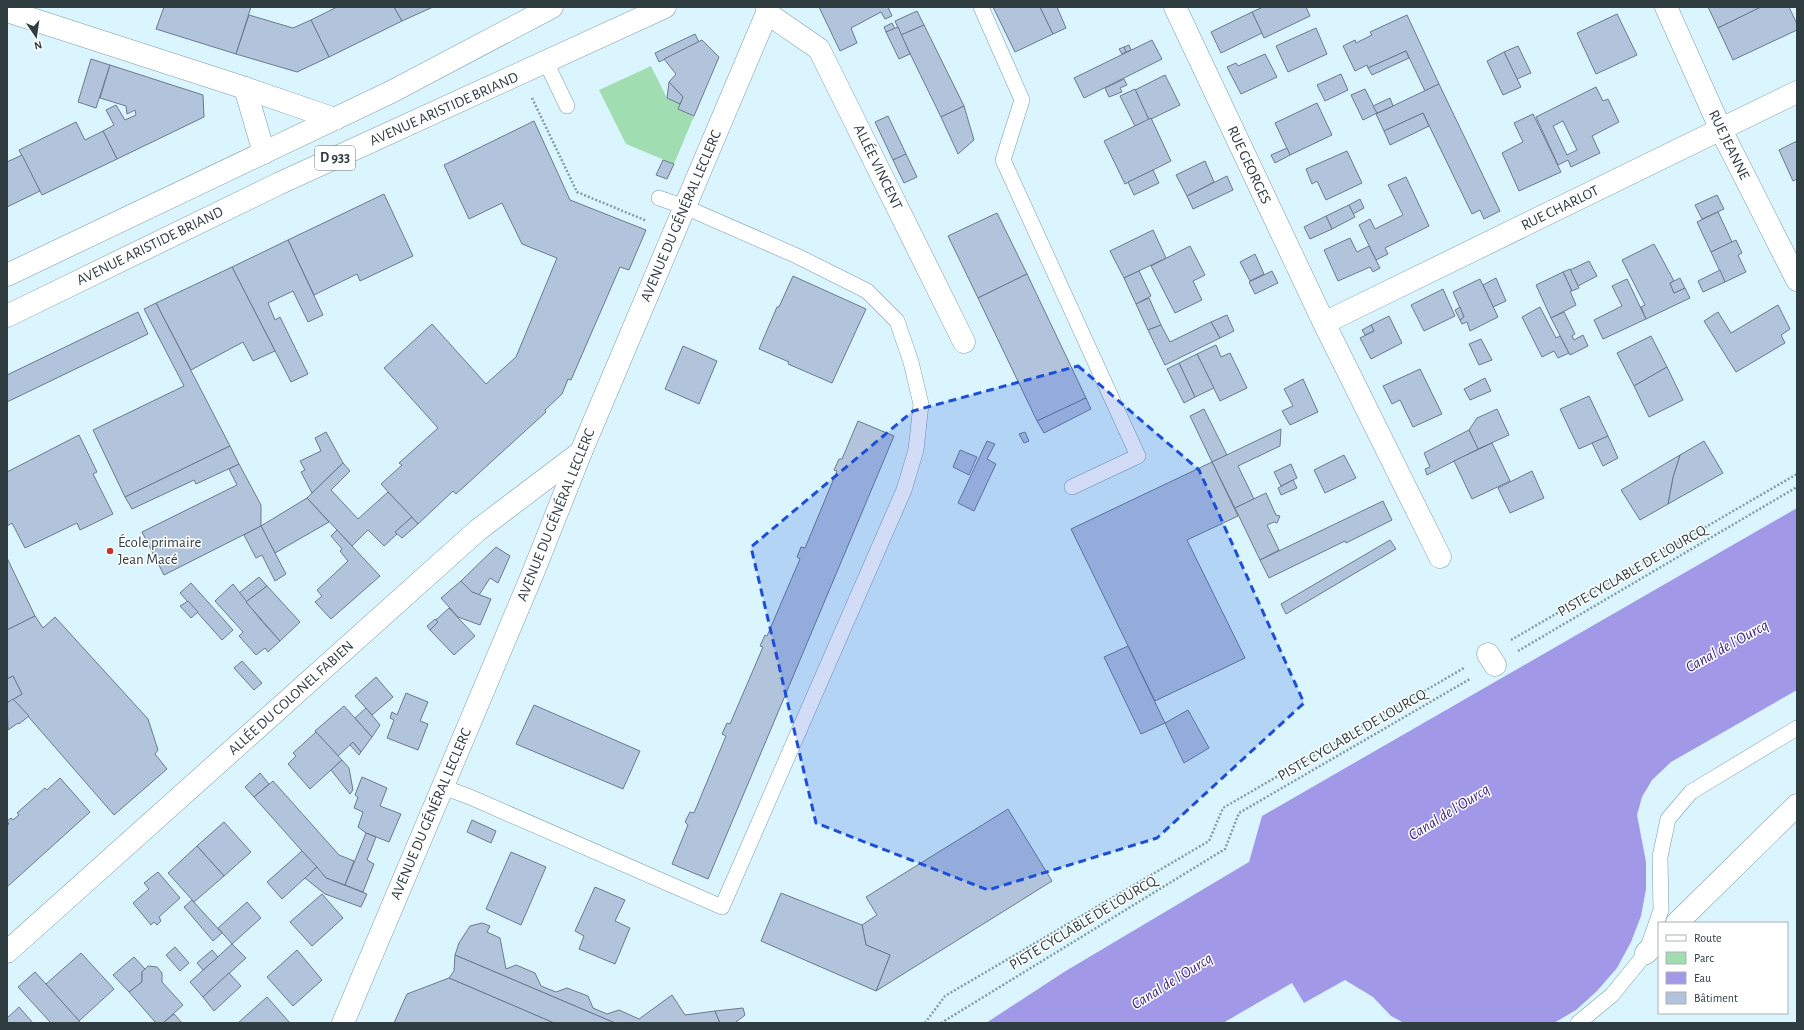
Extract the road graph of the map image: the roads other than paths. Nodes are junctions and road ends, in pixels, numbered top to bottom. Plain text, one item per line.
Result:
1 (552, 7) edge
2 (665, 7) edge
3 (981, 7) edge
4 (1175, 7) edge
5 (1666, 7) edge
6 (767, 10) edge
7 (7, 11) edge
8 (546, 62) junction
9 (245, 88) junction
10 (1797, 92) edge
11 (567, 106) dead end
12 (335, 119) junction
13 (1721, 130) junction
14 (264, 153) junction
15 (659, 198) dead end
16 (685, 207) junction
17 (7, 275) edge
18 (1797, 280) edge
19 (7, 316) edge
20 (1324, 323) junction
21 (964, 342) dead end
22 (581, 452) junction
23 (1072, 487) dead end
24 (1440, 557) dead end
25 (1797, 728) edge
26 (442, 787) junction
27 (1797, 805) edge
28 (1658, 922) edge
29 (1658, 922) edge
30 (1678, 922) edge
31 (1652, 947) edge
32 (7, 952) edge
33 (343, 1023) edge
34 (1578, 1023) edge

1 - 12 street, D 933
2 - 8 street, AVENUE ARISTIDE BRIAND / D 933
3 - 23 lane
4 - 20 street, RUE GEORGES
5 - 13 street, RUE JEANNE
6 - 16 street, AVENUE DU GÉNÉRAL LECLERC
6 - 21 street, ALLÉE VINCENT
7 - 9 street
8 - 11 lane
8 - 19 street, AVENUE ARISTIDE BRIAND / D 933
9 - 12 street
9 - 14 street
10 - 13 street, RUE CHARLOT
12 - 14 street, D 933
13 - 18 street, RUE JEANNE
13 - 20 street, RUE CHARLOT
14 - 17 street, D 933
15 - 16 lane
16 - 22 street, AVENUE DU GÉNÉRAL LECLERC
16 - 26 lane
20 - 24 street, RUE GEORGES
22 - 26 street, AVENUE DU GÉNÉRAL LECLERC
22 - 32 street, ALLÉE DU COLONEL FABIEN
25 - 29 lane
26 - 33 street, AVENUE DU GÉNÉRAL LECLERC
27 - 30 street
28 - 31 lane
31 - 34 lane

